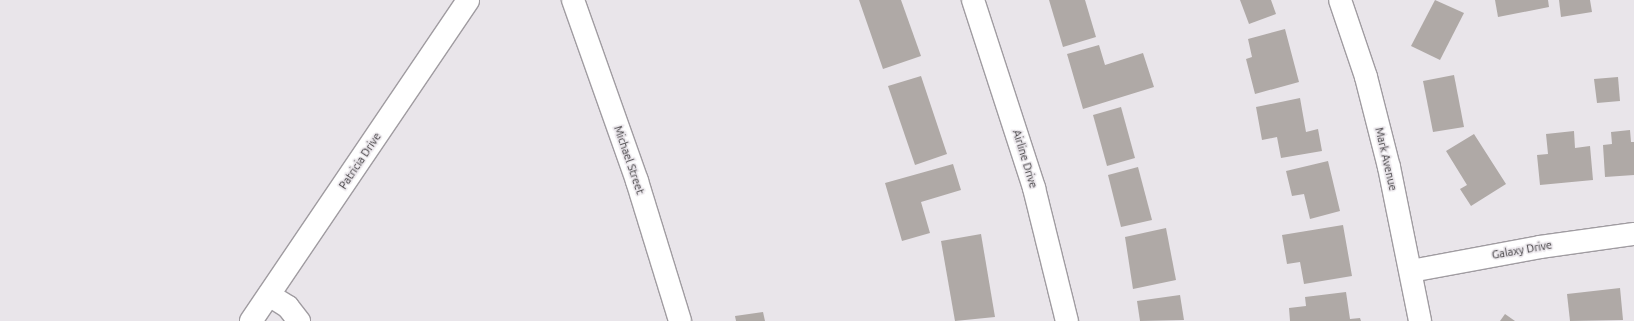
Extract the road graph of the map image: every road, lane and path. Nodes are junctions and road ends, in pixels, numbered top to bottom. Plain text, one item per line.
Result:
1 (468, 0) edge
2 (573, 0) edge
3 (973, 0) edge
4 (1340, 0) edge
5 (1634, 234) edge
6 (1411, 271) junction
7 (269, 295) junction
8 (251, 321) edge
9 (299, 321) edge
10 (680, 321) edge
11 (1067, 321) edge
12 (1420, 321) edge

1 - 7 street, Patricia Drive
2 - 10 street, Michael Street
3 - 11 street, Airline Drive
4 - 6 street, Mark Avenue
5 - 6 street, Galaxy Drive
6 - 12 street, Mark Avenue
7 - 8 street, Patricia Drive
7 - 9 street

